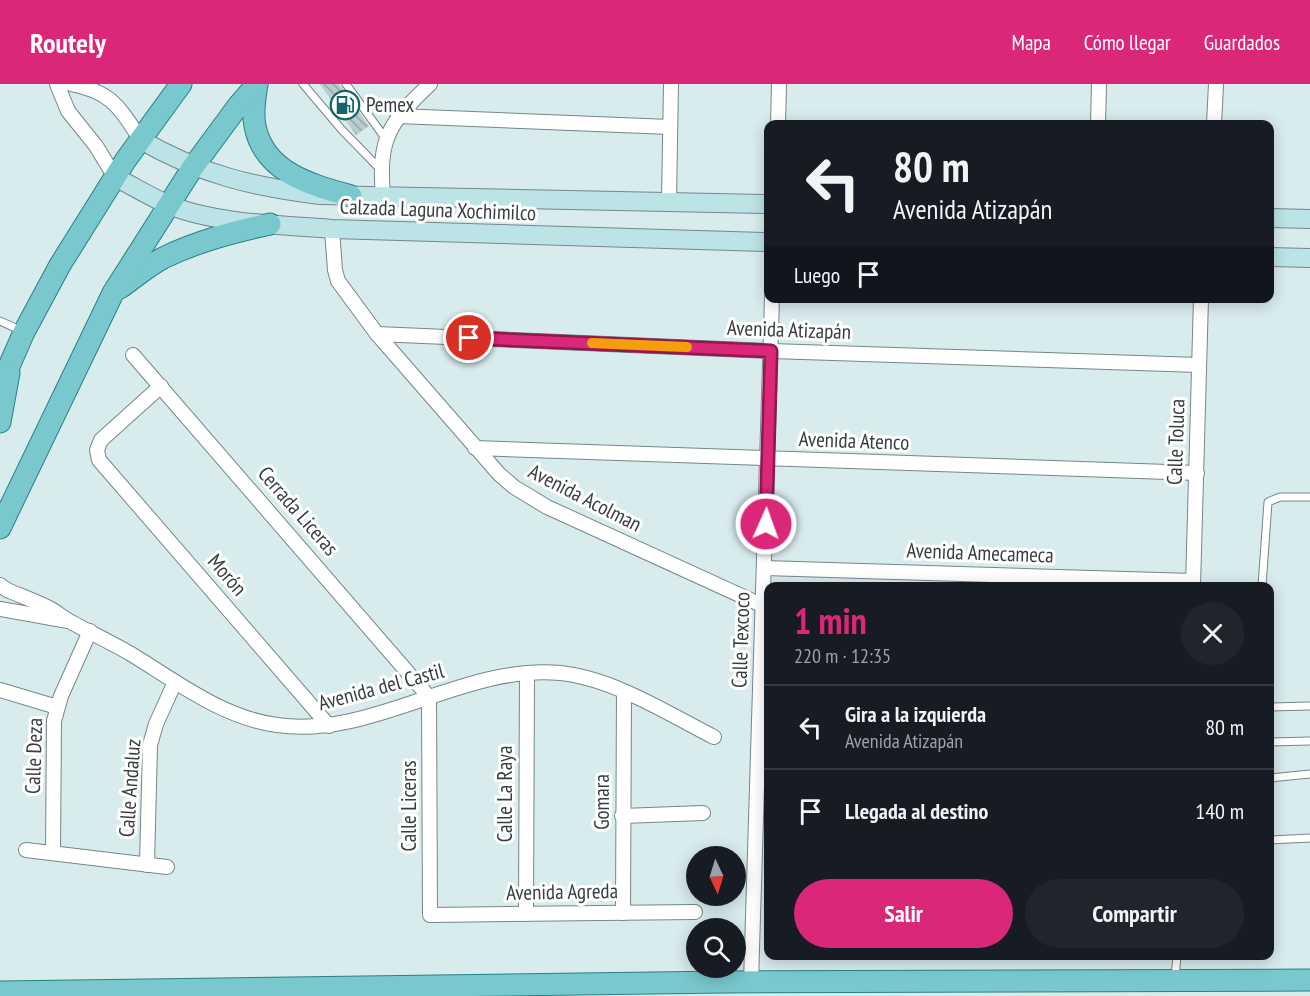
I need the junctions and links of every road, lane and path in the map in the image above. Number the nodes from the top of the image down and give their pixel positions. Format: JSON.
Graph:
{"nodes":[{"id":1,"x":57,"y":84,"type":"edge"},
{"id":2,"x":71,"y":84,"type":"edge"},
{"id":3,"x":257,"y":84,"type":"edge"},
{"id":4,"x":303,"y":84,"type":"edge"},
{"id":5,"x":346,"y":84,"type":"edge"},
{"id":6,"x":430,"y":84,"type":"edge"},
{"id":7,"x":671,"y":84,"type":"edge"},
{"id":8,"x":779,"y":84,"type":"edge"},
{"id":9,"x":1099,"y":84,"type":"edge"},
{"id":10,"x":1216,"y":84,"type":"edge"},
{"id":11,"x":172,"y":88,"type":"edge"},
{"id":12,"x":398,"y":116,"type":"junction"},
{"id":13,"x":778,"y":120,"type":"edge"},
{"id":14,"x":1098,"y":120,"type":"edge"},
{"id":15,"x":1214,"y":120,"type":"edge"},
{"id":16,"x":670,"y":127,"type":"junction"},
{"id":17,"x":385,"y":138,"type":"junction"},
{"id":18,"x":141,"y":140,"type":"junction"},
{"id":19,"x":193,"y":167,"type":"junction"},
{"id":20,"x":380,"y":169,"type":"junction"},
{"id":21,"x":115,"y":177,"type":"junction"},
{"id":22,"x":351,"y":196,"type":"junction"},
{"id":23,"x":383,"y":196,"type":"junction"},
{"id":24,"x":669,"y":201,"type":"junction"},
{"id":25,"x":764,"y":204,"type":"edge"},
{"id":26,"x":169,"y":205,"type":"junction"},
{"id":27,"x":1274,"y":218,"type":"edge"},
{"id":28,"x":1310,"y":219,"type":"edge"},
{"id":29,"x":270,"y":224,"type":"junction"},
{"id":30,"x":332,"y":229,"type":"junction"},
{"id":31,"x":764,"y":242,"type":"edge"},
{"id":32,"x":1274,"y":257,"type":"edge"},
{"id":33,"x":1310,"y":258,"type":"edge"},
{"id":34,"x":112,"y":293,"type":"junction"},
{"id":35,"x":772,"y":303,"type":"edge"},
{"id":36,"x":1201,"y":303,"type":"edge"},
{"id":37,"x":0,"y":321,"type":"edge"},
{"id":38,"x":24,"y":332,"type":"junction"},
{"id":39,"x":377,"y":334,"type":"junction"},
{"id":40,"x":771,"y":351,"type":"junction"},
{"id":41,"x":133,"y":355,"type":"dead end"},
{"id":42,"x":11,"y":363,"type":"junction"},
{"id":43,"x":1199,"y":365,"type":"junction"},
{"id":44,"x":161,"y":386,"type":"junction"},
{"id":45,"x":0,"y":387,"type":"edge"},
{"id":46,"x":0,"y":422,"type":"edge"},
{"id":47,"x":475,"y":448,"type":"junction"},
{"id":48,"x":768,"y":459,"type":"junction"},
{"id":49,"x":1197,"y":472,"type":"junction"},
{"id":50,"x":1310,"y":497,"type":"edge"},
{"id":51,"x":0,"y":528,"type":"edge"},
{"id":52,"x":764,"y":568,"type":"junction"},
{"id":53,"x":765,"y":582,"type":"edge"},
{"id":54,"x":1139,"y":582,"type":"edge"},
{"id":55,"x":1193,"y":582,"type":"edge"},
{"id":56,"x":1262,"y":582,"type":"edge"},
{"id":57,"x":0,"y":585,"type":"edge"},
{"id":58,"x":764,"y":605,"type":"edge"},
{"id":59,"x":0,"y":609,"type":"edge"},
{"id":60,"x":70,"y":621,"type":"junction"},
{"id":61,"x":90,"y":631,"type":"junction"},
{"id":62,"x":527,"y":673,"type":"junction"},
{"id":63,"x":176,"y":682,"type":"junction"},
{"id":64,"x":0,"y":690,"type":"edge"},
{"id":65,"x":624,"y":692,"type":"junction"},
{"id":66,"x":429,"y":697,"type":"junction"},
{"id":67,"x":1310,"y":706,"type":"edge"},
{"id":68,"x":57,"y":707,"type":"junction"},
{"id":69,"x":1274,"y":707,"type":"edge"},
{"id":70,"x":764,"y":716,"type":"edge"},
{"id":71,"x":329,"y":726,"type":"junction"},
{"id":72,"x":714,"y":736,"type":"dead end"},
{"id":73,"x":1310,"y":741,"type":"edge"},
{"id":74,"x":1274,"y":742,"type":"edge"},
{"id":75,"x":1310,"y":774,"type":"edge"},
{"id":76,"x":1274,"y":778,"type":"edge"},
{"id":77,"x":703,"y":813,"type":"dead end"},
{"id":78,"x":622,"y":816,"type":"junction"},
{"id":79,"x":762,"y":827,"type":"edge"},
{"id":80,"x":1310,"y":838,"type":"edge"},
{"id":81,"x":1274,"y":840,"type":"edge"},
{"id":82,"x":26,"y":850,"type":"dead end"},
{"id":83,"x":53,"y":853,"type":"junction"},
{"id":84,"x":147,"y":865,"type":"junction"},
{"id":85,"x":167,"y":867,"type":"dead end"},
{"id":86,"x":695,"y":912,"type":"dead end"},
{"id":87,"x":623,"y":913,"type":"junction"},
{"id":88,"x":526,"y":914,"type":"junction"},
{"id":89,"x":430,"y":915,"type":"joint"},
{"id":90,"x":1177,"y":960,"type":"edge"},
{"id":91,"x":1175,"y":980,"type":"junction"},
{"id":92,"x":1310,"y":980,"type":"edge"},
{"id":93,"x":751,"y":982,"type":"junction"},
{"id":94,"x":571,"y":984,"type":"junction"},
{"id":95,"x":847,"y":989,"type":"edge"},
{"id":96,"x":0,"y":992,"type":"edge"},
{"id":97,"x":519,"y":996,"type":"edge"}],
"edges":[{"from":1,"to":21,"type":"street"},
{"from":2,"to":18,"type":"street"},
{"from":3,"to":19,"type":"main road"},
{"from":3,"to":22,"type":"main road"},
{"from":4,"to":20,"type":"lane"},
{"from":5,"to":17,"type":"lane"},
{"from":6,"to":12,"type":"street"},
{"from":7,"to":16,"type":"street"},
{"from":8,"to":13,"type":"street"},
{"from":9,"to":14,"type":"street"},
{"from":10,"to":15,"type":"street"},
{"from":11,"to":18,"type":"main road"},
{"from":12,"to":16,"type":"street"},
{"from":12,"to":17,"type":"street"},
{"from":16,"to":24,"type":"street"},
{"from":17,"to":20,"type":"street"},
{"from":18,"to":19,"type":"main road","name":"Calzada Laguna Xochimilco"},
{"from":18,"to":21,"type":"main road"},
{"from":19,"to":22,"type":"main road","name":"Calzada Laguna Xochimilco"},
{"from":19,"to":26,"type":"main road"},
{"from":20,"to":23,"type":"street"},
{"from":21,"to":26,"type":"main road","name":"Calzada Laguna Xochimilco"},
{"from":21,"to":38,"type":"main road"},
{"from":22,"to":23,"type":"main road","name":"Calzada Laguna Xochimilco"},
{"from":23,"to":24,"type":"main road","name":"Calzada Laguna Xochimilco"},
{"from":24,"to":25,"type":"main road","name":"Calzada Laguna Xochimilco"},
{"from":26,"to":29,"type":"main road","name":"Calzada Laguna Xochimilco"},
{"from":26,"to":34,"type":"main road"},
{"from":27,"to":28,"type":"main road"},
{"from":29,"to":30,"type":"main road","name":"Calzada Laguna Xochimilco"},
{"from":29,"to":34,"type":"main road"},
{"from":30,"to":31,"type":"main road","name":"Calzada Laguna Xochimilco"},
{"from":30,"to":39,"type":"street","name":"Avenida Acolman"},
{"from":32,"to":33,"type":"main road"},
{"from":34,"to":51,"type":"main road"},
{"from":35,"to":40,"type":"street","name":"Calle Texcoco"},
{"from":36,"to":43,"type":"street","name":"Calle Toluca"},
{"from":37,"to":38,"type":"lane"},
{"from":38,"to":42,"type":"main road"},
{"from":39,"to":40,"type":"street","name":"Avenida Atizapán"},
{"from":39,"to":47,"type":"street","name":"Avenida Acolman"},
{"from":40,"to":43,"type":"street","name":"Avenida Atizapán"},
{"from":40,"to":48,"type":"street","name":"Calle Texcoco"},
{"from":41,"to":44,"type":"street","name":"Cerrada Liceras"},
{"from":42,"to":45,"type":"main road"},
{"from":42,"to":46,"type":"main road"},
{"from":43,"to":49,"type":"street","name":"Calle Toluca"},
{"from":44,"to":66,"type":"street","name":"Cerrada Liceras"},
{"from":44,"to":71,"type":"street","name":"Morón"},
{"from":47,"to":48,"type":"street","name":"Avenida Atenco"},
{"from":47,"to":58,"type":"street","name":"Avenida Acolman"},
{"from":48,"to":49,"type":"street","name":"Avenida Atenco"},
{"from":48,"to":52,"type":"street","name":"Calle Texcoco"},
{"from":49,"to":55,"type":"street","name":"Calle Toluca"},
{"from":50,"to":56,"type":"lane"},
{"from":52,"to":53,"type":"street","name":"Calle Texcoco"},
{"from":52,"to":54,"type":"street","name":"Avenida Amecameca"},
{"from":57,"to":60,"type":"street","name":"Avenida del Castil"},
{"from":59,"to":60,"type":"street","name":"Avenida del Castil"},
{"from":60,"to":61,"type":"street","name":"Avenida del Castil"},
{"from":61,"to":63,"type":"street","name":"Avenida del Castil"},
{"from":61,"to":68,"type":"street","name":"Calle Deza"},
{"from":62,"to":65,"type":"street","name":"Avenida del Castil"},
{"from":62,"to":66,"type":"street","name":"Avenida del Castil"},
{"from":62,"to":88,"type":"street","name":"Calle La Raya"},
{"from":63,"to":71,"type":"street","name":"Avenida del Castil"},
{"from":63,"to":84,"type":"street","name":"Calle Andaluz"},
{"from":64,"to":68,"type":"street"},
{"from":65,"to":72,"type":"street","name":"Avenida del Castil"},
{"from":65,"to":78,"type":"street","name":"Gomara"},
{"from":66,"to":71,"type":"street","name":"Avenida del Castil"},
{"from":66,"to":89,"type":"street","name":"Calle Liceras"},
{"from":67,"to":69,"type":"lane"},
{"from":68,"to":83,"type":"street","name":"Calle Deza"},
{"from":70,"to":79,"type":"street","name":"Calle Texcoco"},
{"from":73,"to":74,"type":"lane"},
{"from":75,"to":76,"type":"lane"},
{"from":77,"to":78,"type":"street"},
{"from":78,"to":87,"type":"street","name":"Gomara"},
{"from":79,"to":93,"type":"street","name":"Calle Texcoco"},
{"from":80,"to":81,"type":"lane"},
{"from":82,"to":83,"type":"street"},
{"from":83,"to":84,"type":"street"},
{"from":84,"to":85,"type":"street"},
{"from":86,"to":87,"type":"street","name":"Avenida Agreda"},
{"from":87,"to":88,"type":"street","name":"Avenida Agreda"},
{"from":88,"to":89,"type":"street","name":"Avenida Agreda"},
{"from":90,"to":91,"type":"lane"},
{"from":91,"to":92,"type":"main road"},
{"from":91,"to":95,"type":"main road"},
{"from":93,"to":94,"type":"main road"},
{"from":93,"to":95,"type":"main road"},
{"from":94,"to":96,"type":"main road"},
{"from":94,"to":97,"type":"main road"}]}
